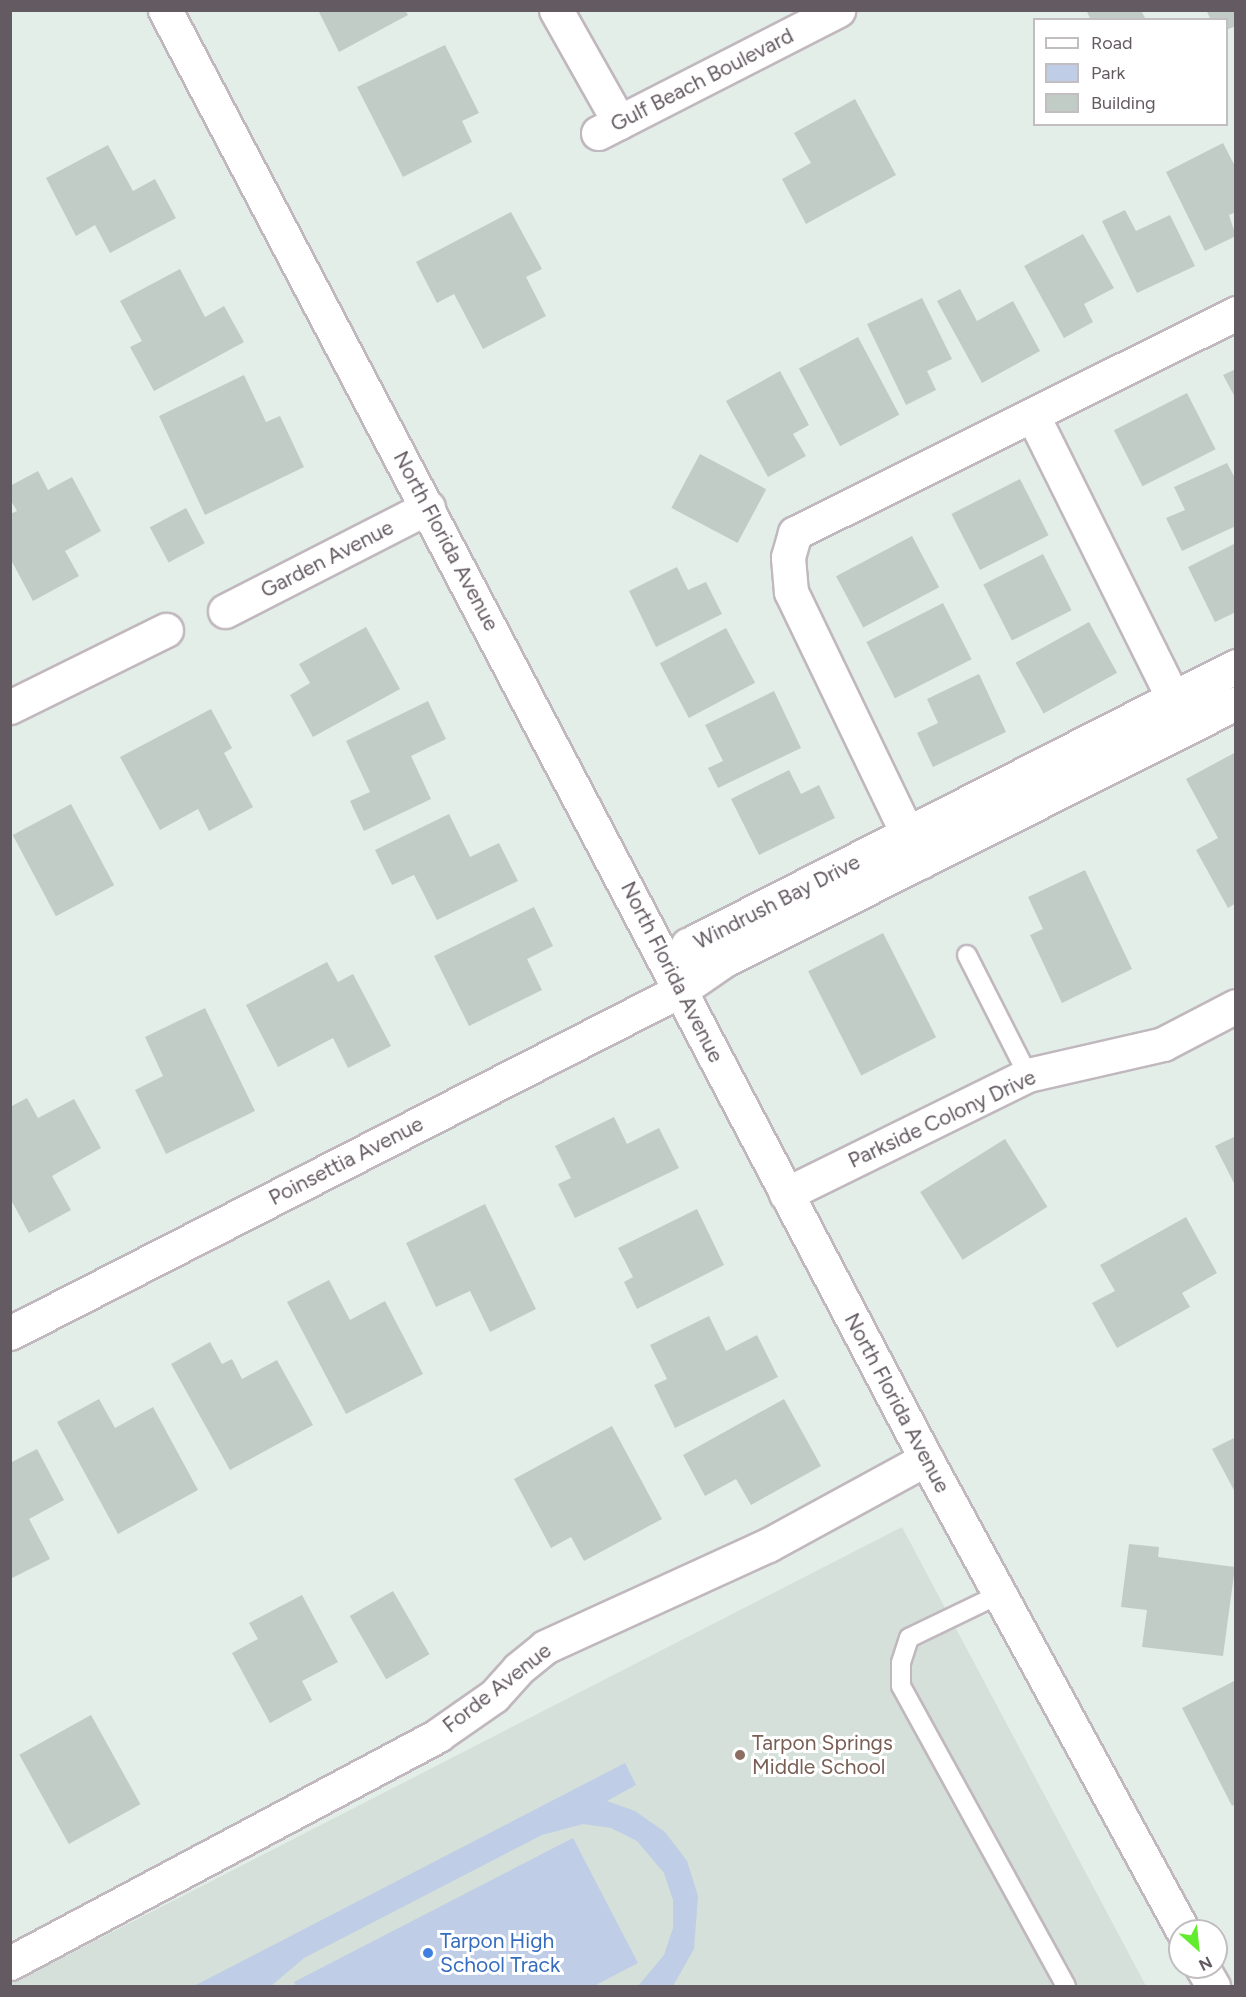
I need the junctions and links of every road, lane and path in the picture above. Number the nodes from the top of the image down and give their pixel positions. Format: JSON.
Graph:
{"nodes":[{"id":1,"x":165,"y":10,"type":"edge"},
{"id":2,"x":556,"y":10,"type":"edge"},
{"id":3,"x":838,"y":10,"type":"edge"},
{"id":4,"x":1236,"y":313,"type":"edge"},
{"id":5,"x":1033,"y":416,"type":"junction"},
{"id":6,"x":429,"y":507,"type":"junction"},
{"id":7,"x":225,"y":611,"type":"dead end"},
{"id":8,"x":166,"y":630,"type":"dead end"},
{"id":9,"x":1236,"y":666,"type":"edge"},
{"id":10,"x":1173,"y":698,"type":"junction"},
{"id":11,"x":1236,"y":703,"type":"edge"},
{"id":12,"x":10,"y":707,"type":"edge"},
{"id":13,"x":1187,"y":728,"type":"junction"},
{"id":14,"x":915,"y":848,"type":"junction"},
{"id":15,"x":967,"y":955,"type":"dead end"},
{"id":16,"x":681,"y":990,"type":"junction"},
{"id":17,"x":1236,"y":1006,"type":"edge"},
{"id":18,"x":1028,"y":1075,"type":"junction"},
{"id":19,"x":786,"y":1194,"type":"junction"},
{"id":20,"x":10,"y":1333,"type":"edge"},
{"id":21,"x":926,"y":1459,"type":"junction"},
{"id":22,"x":1000,"y":1594,"type":"junction"},
{"id":23,"x":1176,"y":1919,"type":"edge"},
{"id":24,"x":10,"y":1963,"type":"edge"},
{"id":25,"x":1066,"y":1986,"type":"edge"}],
"edges":[{"from":1,"to":6,"type":"street","name":"North Florida Avenue"},
{"from":2,"to":3,"type":"street","name":"Gulf Beach Boulevard"},
{"from":4,"to":5,"type":"street"},
{"from":5,"to":10,"type":"street"},
{"from":5,"to":14,"type":"street"},
{"from":6,"to":7,"type":"street","name":"Garden Avenue"},
{"from":6,"to":16,"type":"street","name":"North Florida Avenue"},
{"from":8,"to":12,"type":"street"},
{"from":9,"to":10,"type":"street","name":"Windrush Bay Drive"},
{"from":10,"to":13,"type":"street"},
{"from":10,"to":14,"type":"street","name":"Windrush Bay Drive"},
{"from":11,"to":13,"type":"street","name":"Windrush Bay Drive"},
{"from":13,"to":14,"type":"street","name":"Windrush Bay Drive"},
{"from":14,"to":16,"type":"street","name":"Windrush Bay Drive"},
{"from":15,"to":18,"type":"lane"},
{"from":16,"to":19,"type":"street","name":"North Florida Avenue"},
{"from":16,"to":20,"type":"street","name":"Poinsettia Avenue"},
{"from":17,"to":18,"type":"street","name":"Parkside Colony Drive"},
{"from":18,"to":19,"type":"street","name":"Parkside Colony Drive"},
{"from":19,"to":21,"type":"street","name":"North Florida Avenue"},
{"from":21,"to":22,"type":"street","name":"North Florida Avenue"},
{"from":21,"to":24,"type":"street","name":"Forde Avenue"},
{"from":22,"to":23,"type":"street","name":"North Florida Avenue"},
{"from":22,"to":25,"type":"lane"}]}
